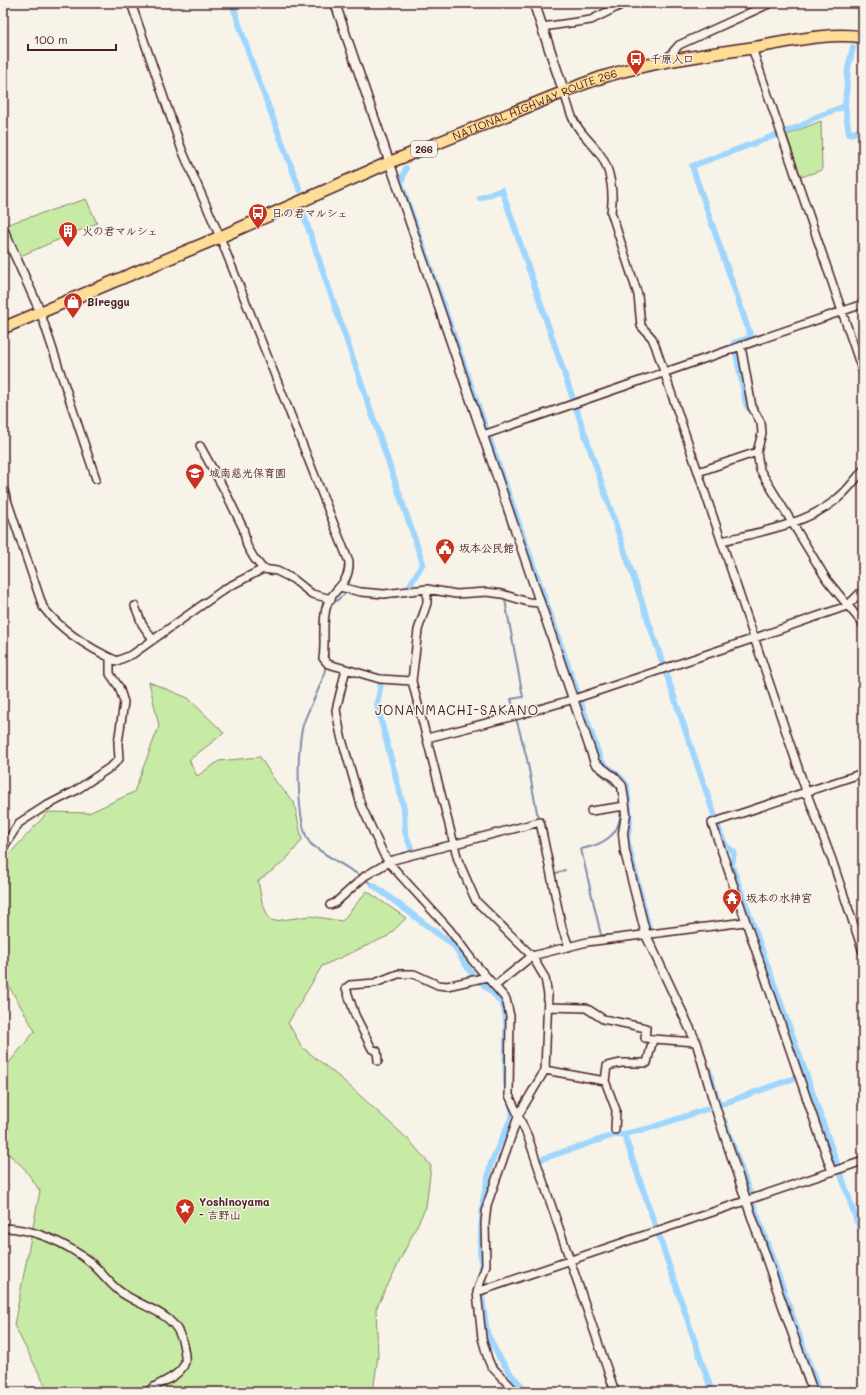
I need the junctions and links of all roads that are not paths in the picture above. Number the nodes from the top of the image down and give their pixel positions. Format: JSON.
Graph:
{"nodes":[{"id":1,"x":131,"y":3,"type":"edge"},
{"id":2,"x":334,"y":3,"type":"edge"},
{"id":3,"x":534,"y":3,"type":"edge"},
{"id":4,"x":625,"y":3,"type":"edge"},
{"id":5,"x":771,"y":3,"type":"edge"},
{"id":6,"x":542,"y":27,"type":"junction"},
{"id":7,"x":862,"y":37,"type":"edge"},
{"id":8,"x":752,"y":48,"type":"junction"},
{"id":9,"x":664,"y":62,"type":"junction"},
{"id":10,"x":564,"y":92,"type":"junction"},
{"id":11,"x":388,"y":163,"type":"junction"},
{"id":12,"x":3,"y":228,"type":"edge"},
{"id":13,"x":220,"y":237,"type":"junction"},
{"id":14,"x":863,"y":304,"type":"edge"},
{"id":15,"x":40,"y":311,"type":"junction"},
{"id":16,"x":842,"y":312,"type":"junction"},
{"id":17,"x":3,"y":328,"type":"edge"},
{"id":18,"x":741,"y":346,"type":"junction"},
{"id":19,"x":664,"y":372,"type":"junction"},
{"id":20,"x":863,"y":373,"type":"edge"},
{"id":21,"x":483,"y":435,"type":"junction"},
{"id":22,"x":200,"y":446,"type":"dead end"},
{"id":23,"x":757,"y":452,"type":"junction"},
{"id":24,"x":863,"y":470,"type":"edge"},
{"id":25,"x":698,"y":472,"type":"junction"},
{"id":26,"x":96,"y":479,"type":"dead end"},
{"id":27,"x":3,"y":488,"type":"edge"},
{"id":28,"x":792,"y":522,"type":"junction"},
{"id":29,"x":722,"y":541,"type":"junction"},
{"id":30,"x":263,"y":569,"type":"junction"},
{"id":31,"x":340,"y":587,"type":"junction"},
{"id":32,"x":427,"y":589,"type":"junction"},
{"id":33,"x":863,"y":590,"type":"edge"},
{"id":34,"x":331,"y":599,"type":"junction"},
{"id":35,"x":540,"y":603,"type":"junction"},
{"id":36,"x":135,"y":606,"type":"dead end"},
{"id":37,"x":847,"y":606,"type":"junction"},
{"id":38,"x":863,"y":624,"type":"edge"},
{"id":39,"x":755,"y":638,"type":"junction"},
{"id":40,"x":153,"y":640,"type":"junction"},
{"id":41,"x":110,"y":658,"type":"junction"},
{"id":42,"x":346,"y":669,"type":"junction"},
{"id":43,"x":412,"y":681,"type":"junction"},
{"id":44,"x":574,"y":698,"type":"junction"},
{"id":45,"x":427,"y":738,"type":"junction"},
{"id":46,"x":863,"y":773,"type":"edge"},
{"id":47,"x":806,"y":791,"type":"junction"},
{"id":48,"x":625,"y":806,"type":"junction"},
{"id":49,"x":591,"y":811,"type":"dead end"},
{"id":50,"x":454,"y":843,"type":"junction"},
{"id":51,"x":3,"y":848,"type":"edge"},
{"id":52,"x":389,"y":861,"type":"junction"},
{"id":53,"x":330,"y":905,"type":"dead end"},
{"id":54,"x":745,"y":922,"type":"junction"},
{"id":55,"x":646,"y":935,"type":"junction"},
{"id":56,"x":569,"y":947,"type":"junction"},
{"id":57,"x":863,"y":952,"type":"edge"},
{"id":58,"x":532,"y":956,"type":"junction"},
{"id":59,"x":487,"y":977,"type":"junction"},
{"id":60,"x":495,"y":986,"type":"junction"},
{"id":61,"x":548,"y":1006,"type":"junction"},
{"id":62,"x":652,"y":1039,"type":"junction"},
{"id":63,"x":696,"y":1042,"type":"junction"},
{"id":64,"x":378,"y":1061,"type":"dead end"},
{"id":65,"x":545,"y":1070,"type":"junction"},
{"id":66,"x":605,"y":1081,"type":"junction"},
{"id":67,"x":519,"y":1114,"type":"junction"},
{"id":68,"x":615,"y":1130,"type":"dead end"},
{"id":69,"x":863,"y":1161,"type":"edge"},
{"id":70,"x":832,"y":1172,"type":"junction"},
{"id":71,"x":746,"y":1200,"type":"junction"},
{"id":72,"x":3,"y":1228,"type":"edge"},
{"id":73,"x":570,"y":1260,"type":"junction"},
{"id":74,"x":477,"y":1292,"type":"junction"},
{"id":75,"x":147,"y":1392,"type":"edge"},
{"id":76,"x":516,"y":1392,"type":"edge"},
{"id":77,"x":615,"y":1392,"type":"edge"},
{"id":78,"x":813,"y":1392,"type":"edge"}],
"edges":[{"from":1,"to":13,"type":"street"},
{"from":2,"to":11,"type":"street"},
{"from":3,"to":6,"type":"main road"},
{"from":4,"to":6,"type":"street"},
{"from":5,"to":9,"type":"street"},
{"from":6,"to":10,"type":"main road"},
{"from":7,"to":8,"type":"highway","name":"NATIONAL HIGHWAY ROUTE 266","number":"266"},
{"from":8,"to":9,"type":"highway","name":"NATIONAL HIGHWAY ROUTE 266","number":"266"},
{"from":8,"to":16,"type":"street"},
{"from":9,"to":10,"type":"highway","name":"NATIONAL HIGHWAY ROUTE 266","number":"266"},
{"from":10,"to":11,"type":"highway","name":"NATIONAL HIGHWAY ROUTE 266","number":"266"},
{"from":10,"to":19,"type":"street"},
{"from":11,"to":13,"type":"highway","name":"NATIONAL HIGHWAY ROUTE 266","number":"266"},
{"from":11,"to":21,"type":"street"},
{"from":12,"to":15,"type":"street"},
{"from":13,"to":15,"type":"highway","name":"NATIONAL HIGHWAY ROUTE 266","number":"266"},
{"from":13,"to":31,"type":"street"},
{"from":14,"to":16,"type":"street"},
{"from":15,"to":17,"type":"highway","name":"NATIONAL HIGHWAY ROUTE 266","number":"266"},
{"from":15,"to":26,"type":"street"},
{"from":16,"to":18,"type":"street"},
{"from":16,"to":20,"type":"street"},
{"from":18,"to":19,"type":"street"},
{"from":18,"to":23,"type":"street"},
{"from":19,"to":21,"type":"street"},
{"from":19,"to":25,"type":"street"},
{"from":21,"to":35,"type":"street"},
{"from":22,"to":30,"type":"street"},
{"from":23,"to":25,"type":"street"},
{"from":23,"to":28,"type":"street"},
{"from":24,"to":28,"type":"street"},
{"from":25,"to":29,"type":"street"},
{"from":27,"to":41,"type":"street"},
{"from":28,"to":29,"type":"street"},
{"from":28,"to":37,"type":"street"},
{"from":29,"to":39,"type":"street"},
{"from":30,"to":34,"type":"street"},
{"from":30,"to":40,"type":"street"},
{"from":31,"to":32,"type":"street"},
{"from":31,"to":34,"type":"street"},
{"from":32,"to":35,"type":"street"},
{"from":32,"to":43,"type":"street"},
{"from":33,"to":37,"type":"street"},
{"from":34,"to":42,"type":"street"},
{"from":35,"to":44,"type":"street"},
{"from":36,"to":40,"type":"street"},
{"from":37,"to":38,"type":"street"},
{"from":37,"to":39,"type":"street"},
{"from":39,"to":44,"type":"street"},
{"from":39,"to":47,"type":"street"},
{"from":40,"to":41,"type":"street"},
{"from":41,"to":51,"type":"street"},
{"from":42,"to":43,"type":"street"},
{"from":42,"to":52,"type":"street"},
{"from":43,"to":45,"type":"street"},
{"from":44,"to":45,"type":"street"},
{"from":44,"to":48,"type":"street"},
{"from":45,"to":50,"type":"street"},
{"from":46,"to":47,"type":"street"},
{"from":47,"to":54,"type":"street"},
{"from":47,"to":57,"type":"street"},
{"from":48,"to":49,"type":"street"},
{"from":48,"to":55,"type":"street"},
{"from":50,"to":52,"type":"street"},
{"from":50,"to":56,"type":"street"},
{"from":50,"to":58,"type":"street"},
{"from":52,"to":53,"type":"street"},
{"from":52,"to":59,"type":"street"},
{"from":54,"to":55,"type":"street"},
{"from":54,"to":70,"type":"street"},
{"from":55,"to":56,"type":"street"},
{"from":55,"to":63,"type":"street"},
{"from":56,"to":58,"type":"street"},
{"from":58,"to":60,"type":"street"},
{"from":58,"to":61,"type":"street"},
{"from":59,"to":60,"type":"street"},
{"from":59,"to":64,"type":"street"},
{"from":60,"to":67,"type":"street"},
{"from":61,"to":62,"type":"street"},
{"from":61,"to":65,"type":"street"},
{"from":62,"to":63,"type":"street"},
{"from":62,"to":66,"type":"street"},
{"from":63,"to":71,"type":"street"},
{"from":65,"to":66,"type":"street"},
{"from":65,"to":67,"type":"street"},
{"from":66,"to":68,"type":"street"},
{"from":67,"to":73,"type":"street"},
{"from":67,"to":74,"type":"street"},
{"from":69,"to":70,"type":"street"},
{"from":70,"to":71,"type":"street"},
{"from":71,"to":73,"type":"street"},
{"from":71,"to":78,"type":"street"},
{"from":72,"to":75,"type":"street"},
{"from":73,"to":74,"type":"street"},
{"from":73,"to":77,"type":"street"},
{"from":74,"to":76,"type":"street"}]}
